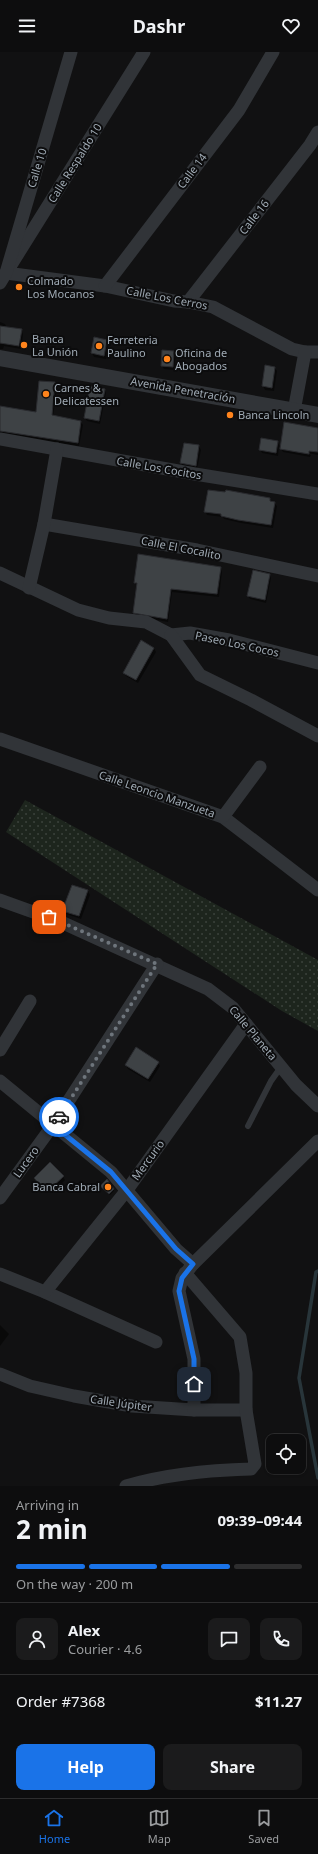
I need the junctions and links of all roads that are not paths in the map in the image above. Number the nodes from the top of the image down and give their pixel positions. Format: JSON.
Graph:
{"nodes":[{"id":1,"x":71,"y":52,"type":"edge"},
{"id":2,"x":144,"y":52,"type":"edge"},
{"id":3,"x":273,"y":52,"type":"edge"},
{"id":4,"x":318,"y":132,"type":"edge"},
{"id":5,"x":3,"y":278,"type":"edge"},
{"id":6,"x":105,"y":286,"type":"junction"},
{"id":7,"x":188,"y":302,"type":"junction"},
{"id":8,"x":311,"y":352,"type":"edge"},
{"id":9,"x":0,"y":358,"type":"edge"},
{"id":10,"x":294,"y":411,"type":"junction"},
{"id":11,"x":318,"y":415,"type":"edge"},
{"id":12,"x":0,"y":440,"type":"edge"},
{"id":13,"x":57,"y":449,"type":"junction"},
{"id":14,"x":318,"y":494,"type":"edge"},
{"id":15,"x":44,"y":524,"type":"junction"},
{"id":16,"x":0,"y":573,"type":"edge"},
{"id":17,"x":318,"y":576,"type":"edge"},
{"id":18,"x":29,"y":588,"type":"junction"},
{"id":19,"x":171,"y":635,"type":"junction"},
{"id":20,"x":318,"y":663,"type":"edge"},
{"id":21,"x":318,"y":736,"type":"edge"},
{"id":22,"x":0,"y":739,"type":"edge"},
{"id":23,"x":260,"y":766,"type":"dead end"},
{"id":24,"x":223,"y":817,"type":"junction"},
{"id":25,"x":318,"y":890,"type":"edge"},
{"id":26,"x":0,"y":900,"type":"edge"},
{"id":27,"x":157,"y":964,"type":"junction"},
{"id":28,"x":30,"y":1001,"type":"dead end"},
{"id":29,"x":246,"y":1024,"type":"junction"},
{"id":30,"x":0,"y":1050,"type":"edge"},
{"id":31,"x":281,"y":1067,"type":"junction"},
{"id":32,"x":0,"y":1081,"type":"edge"},
{"id":33,"x":318,"y":1106,"type":"edge"},
{"id":34,"x":53,"y":1125,"type":"junction"},
{"id":35,"x":248,"y":1126,"type":"dead end"},
{"id":36,"x":318,"y":1140,"type":"edge"},
{"id":37,"x":127,"y":1190,"type":"junction"},
{"id":38,"x":0,"y":1198,"type":"edge"},
{"id":39,"x":189,"y":1268,"type":"junction"},
{"id":40,"x":0,"y":1274,"type":"edge"},
{"id":41,"x":45,"y":1292,"type":"junction"},
{"id":42,"x":156,"y":1342,"type":"dead end"},
{"id":43,"x":0,"y":1374,"type":"edge"},
{"id":44,"x":194,"y":1410,"type":"junction"},
{"id":45,"x":246,"y":1410,"type":"junction"},
{"id":46,"x":126,"y":1486,"type":"edge"}],
"edges":[{"from":1,"to":5,"type":"street","name":"Calle 10"},
{"from":2,"to":5,"type":"street","name":"Calle Respaldo 10"},
{"from":3,"to":6,"type":"street","name":"Calle 14"},
{"from":4,"to":7,"type":"street","name":"Calle 16"},
{"from":5,"to":6,"type":"street","name":"Calle Los Cerros"},
{"from":6,"to":7,"type":"street","name":"Calle Los Cerros"},
{"from":7,"to":8,"type":"street","name":"Calle Los Cerros"},
{"from":8,"to":10,"type":"street"},
{"from":9,"to":10,"type":"street","name":"Avenida Penetración"},
{"from":10,"to":11,"type":"street","name":"Avenida Penetración"},
{"from":12,"to":13,"type":"street","name":"Calle Los Cocitos"},
{"from":13,"to":14,"type":"street","name":"Calle Los Cocitos"},
{"from":13,"to":15,"type":"street"},
{"from":15,"to":17,"type":"street","name":"Calle El Cocalito"},
{"from":15,"to":18,"type":"street"},
{"from":16,"to":18,"type":"street"},
{"from":18,"to":19,"type":"street"},
{"from":19,"to":20,"type":"street","name":"Paseo Los Cocos"},
{"from":19,"to":21,"type":"street"},
{"from":22,"to":24,"type":"street","name":"Calle Leoncio Manzueta"},
{"from":23,"to":24,"type":"street"},
{"from":24,"to":25,"type":"street","name":"Calle Leoncio Manzueta"},
{"from":26,"to":27,"type":"street","name":"Calle Planeta"},
{"from":27,"to":29,"type":"street","name":"Calle Planeta"},
{"from":27,"to":34,"type":"street","name":"Lucero"},
{"from":28,"to":30,"type":"street"},
{"from":29,"to":31,"type":"street","name":"Calle Planeta"},
{"from":29,"to":37,"type":"street","name":"Mercurio"},
{"from":31,"to":33,"type":"street","name":"Calle Planeta"},
{"from":31,"to":35,"type":"lane"},
{"from":32,"to":34,"type":"street"},
{"from":34,"to":37,"type":"street"},
{"from":34,"to":38,"type":"street","name":"Lucero"},
{"from":36,"to":39,"type":"street"},
{"from":37,"to":39,"type":"street"},
{"from":37,"to":41,"type":"street","name":"Mercurio"},
{"from":39,"to":44,"type":"street"},
{"from":39,"to":45,"type":"street"},
{"from":40,"to":41,"type":"street"},
{"from":41,"to":42,"type":"street"},
{"from":43,"to":44,"type":"street","name":"Calle Júpiter"},
{"from":44,"to":45,"type":"street","name":"Calle Júpiter"},
{"from":45,"to":46,"type":"street"}]}
